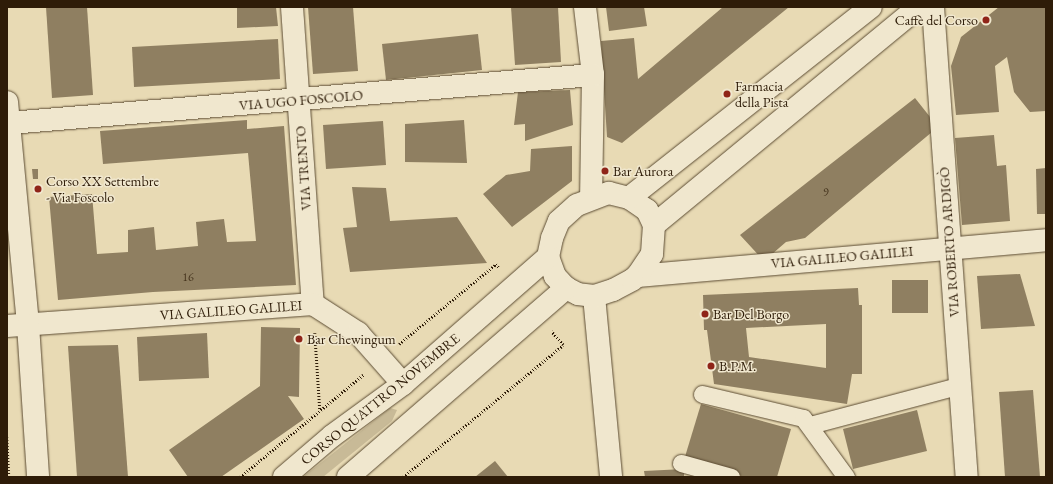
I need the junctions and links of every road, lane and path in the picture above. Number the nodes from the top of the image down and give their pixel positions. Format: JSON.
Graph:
{"nodes":[{"id":1,"x":292,"y":7,"type":"edge"},
{"id":2,"x":586,"y":7,"type":"edge"},
{"id":3,"x":871,"y":7,"type":"edge"},
{"id":4,"x":918,"y":7,"type":"edge"},
{"id":5,"x":932,"y":7,"type":"edge"},
{"id":6,"x":593,"y":75,"type":"junction"},
{"id":7,"x":298,"y":100,"type":"junction"},
{"id":8,"x":7,"y":102,"type":"edge"},
{"id":9,"x":9,"y":124,"type":"junction"},
{"id":10,"x":591,"y":197,"type":"junction"},
{"id":11,"x":629,"y":198,"type":"junction"},
{"id":12,"x":654,"y":225,"type":"junction"},
{"id":13,"x":1046,"y":240,"type":"edge"},
{"id":14,"x":949,"y":247,"type":"junction"},
{"id":15,"x":548,"y":257,"type":"junction"},
{"id":16,"x":637,"y":276,"type":"junction"},
{"id":17,"x":566,"y":288,"type":"junction"},
{"id":18,"x":594,"y":296,"type":"junction"},
{"id":19,"x":313,"y":304,"type":"junction"},
{"id":20,"x":18,"y":326,"type":"edge"},
{"id":21,"x":404,"y":384,"type":"junction"},
{"id":22,"x":960,"y":385,"type":"junction"},
{"id":23,"x":702,"y":394,"type":"dead end"},
{"id":24,"x":320,"y":410,"type":"dead end"},
{"id":25,"x":810,"y":425,"type":"junction"},
{"id":26,"x":7,"y":437,"type":"edge"},
{"id":27,"x":681,"y":464,"type":"dead end"},
{"id":28,"x":9,"y":477,"type":"edge"},
{"id":29,"x":38,"y":477,"type":"edge"},
{"id":30,"x":284,"y":477,"type":"edge"},
{"id":31,"x":348,"y":477,"type":"edge"},
{"id":32,"x":612,"y":477,"type":"edge"},
{"id":33,"x":731,"y":477,"type":"edge"},
{"id":34,"x":846,"y":477,"type":"edge"},
{"id":35,"x":967,"y":477,"type":"edge"}],
"edges":[{"from":1,"to":7,"type":"street","name":"VIA TRENTO"},
{"from":2,"to":6,"type":"street"},
{"from":3,"to":11,"type":"street"},
{"from":4,"to":12,"type":"street"},
{"from":5,"to":14,"type":"street","name":"VIA ROBERTO ARDIGÒ"},
{"from":6,"to":7,"type":"street","name":"VIA UGO FOSCOLO"},
{"from":6,"to":10,"type":"street"},
{"from":7,"to":9,"type":"street","name":"VIA UGO FOSCOLO"},
{"from":7,"to":19,"type":"street","name":"VIA TRENTO"},
{"from":8,"to":9,"type":"street"},
{"from":9,"to":20,"type":"street"},
{"from":10,"to":11,"type":"street"},
{"from":10,"to":15,"type":"street"},
{"from":11,"to":12,"type":"street"},
{"from":12,"to":16,"type":"street"},
{"from":13,"to":14,"type":"street","name":"VIA GALILEO GALILEI"},
{"from":14,"to":16,"type":"street","name":"VIA GALILEO GALILEI"},
{"from":14,"to":22,"type":"street","name":"VIA ROBERTO ARDIGÒ"},
{"from":15,"to":17,"type":"street"},
{"from":15,"to":21,"type":"street","name":"CORSO QUATTRO NOVEMBRE"},
{"from":16,"to":18,"type":"street"},
{"from":17,"to":18,"type":"street"},
{"from":17,"to":31,"type":"street"},
{"from":18,"to":32,"type":"street"},
{"from":19,"to":20,"type":"street","name":"VIA GALILEO GALILEI"},
{"from":19,"to":21,"type":"street","name":"VIA GALILEO GALILEI"},
{"from":19,"to":24,"type":"path"},
{"from":20,"to":29,"type":"street"},
{"from":21,"to":30,"type":"street","name":"CORSO QUATTRO NOVEMBRE"},
{"from":22,"to":25,"type":"street"},
{"from":22,"to":35,"type":"street","name":"VIA ROBERTO ARDIGÒ"},
{"from":23,"to":25,"type":"street"},
{"from":25,"to":34,"type":"street"},
{"from":26,"to":28,"type":"path"},
{"from":27,"to":33,"type":"street"}]}
